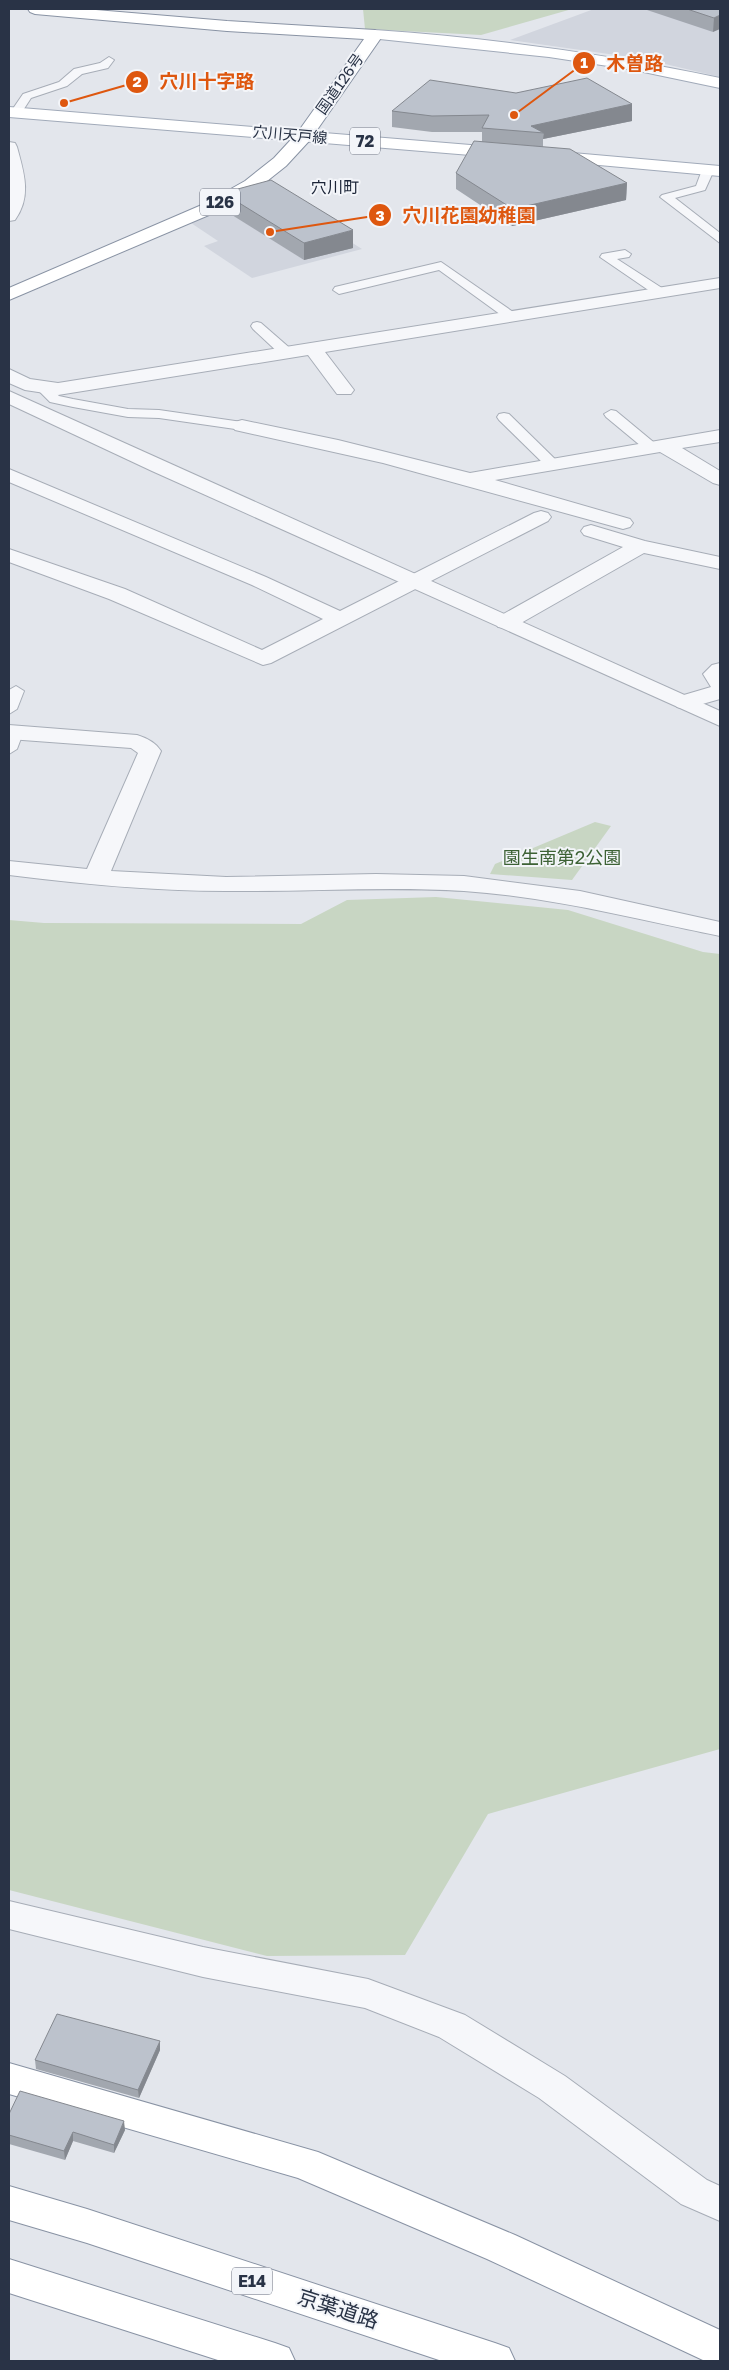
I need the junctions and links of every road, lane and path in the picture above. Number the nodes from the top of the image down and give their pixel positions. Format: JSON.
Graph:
{"nodes":[{"id":1,"x":35,"y":9,"type":"edge"},
{"id":2,"x":375,"y":35,"type":"junction"},
{"id":3,"x":109,"y":60,"type":"dead end"},
{"id":4,"x":720,"y":84,"type":"edge"},
{"id":5,"x":12,"y":112,"type":"edge"},
{"id":6,"x":304,"y":136,"type":"junction"},
{"id":7,"x":9,"y":147,"type":"edge"},
{"id":8,"x":714,"y":170,"type":"edge"},
{"id":9,"x":9,"y":216,"type":"edge"},
{"id":10,"x":720,"y":239,"type":"edge"},
{"id":11,"x":625,"y":254,"type":"dead end"},
{"id":12,"x":720,"y":283,"type":"edge"},
{"id":13,"x":339,"y":290,"type":"dead end"},
{"id":14,"x":661,"y":293,"type":"junction"},
{"id":15,"x":9,"y":295,"type":"edge"},
{"id":16,"x":512,"y":317,"type":"junction"},
{"id":17,"x":257,"y":326,"type":"dead end"},
{"id":18,"x":313,"y":348,"type":"junction"},
{"id":19,"x":287,"y":353,"type":"junction"},
{"id":20,"x":9,"y":375,"type":"edge"},
{"id":21,"x":42,"y":387,"type":"junction"},
{"id":22,"x":344,"y":390,"type":"dead end"},
{"id":23,"x":9,"y":397,"type":"edge"},
{"id":24,"x":611,"y":414,"type":"dead end"},
{"id":25,"x":504,"y":417,"type":"dead end"},
{"id":26,"x":242,"y":426,"type":"joint"},
{"id":27,"x":720,"y":436,"type":"edge"},
{"id":28,"x":658,"y":447,"type":"junction"},
{"id":29,"x":553,"y":465,"type":"junction"},
{"id":30,"x":9,"y":475,"type":"edge"},
{"id":31,"x":398,"y":476,"type":"dead end"},
{"id":32,"x":470,"y":478,"type":"junction"},
{"id":33,"x":720,"y":479,"type":"edge"},
{"id":34,"x":540,"y":517,"type":"junction"},
{"id":35,"x":623,"y":523,"type":"dead end"},
{"id":36,"x":641,"y":546,"type":"junction"},
{"id":37,"x":9,"y":555,"type":"edge"},
{"id":38,"x":720,"y":563,"type":"edge"},
{"id":39,"x":413,"y":582,"type":"junction"},
{"id":40,"x":340,"y":619,"type":"junction"},
{"id":41,"x":506,"y":622,"type":"junction"},
{"id":42,"x":720,"y":670,"type":"edge"},
{"id":43,"x":720,"y":684,"type":"edge"},
{"id":44,"x":16,"y":691,"type":"dead end"},
{"id":45,"x":720,"y":692,"type":"edge"},
{"id":46,"x":685,"y":702,"type":"junction"},
{"id":47,"x":9,"y":709,"type":"edge"},
{"id":48,"x":720,"y":718,"type":"edge"},
{"id":49,"x":11,"y":738,"type":"edge"},
{"id":50,"x":9,"y":868,"type":"edge"},
{"id":51,"x":95,"y":879,"type":"junction"},
{"id":52,"x":720,"y":929,"type":"edge"},
{"id":53,"x":9,"y":1915,"type":"edge"},
{"id":54,"x":9,"y":2079,"type":"edge"},
{"id":55,"x":9,"y":2203,"type":"edge"},
{"id":56,"x":720,"y":2204,"type":"edge"},
{"id":57,"x":9,"y":2276,"type":"edge"},
{"id":58,"x":720,"y":2349,"type":"edge"},
{"id":59,"x":275,"y":2361,"type":"edge"},
{"id":60,"x":495,"y":2361,"type":"edge"}],
"edges":[{"from":1,"to":2,"type":"main road","name":"国道126号"},
{"from":2,"to":4,"type":"main road"},
{"from":2,"to":6,"type":"main road","name":"国道126号","number":"126"},
{"from":3,"to":5,"type":"lane"},
{"from":5,"to":6,"type":"main road","name":"穴川天戸線","number":"72"},
{"from":6,"to":8,"type":"main road","name":"穴川天戸線","number":"72"},
{"from":6,"to":15,"type":"main road","name":"国道126号","number":"126"},
{"from":7,"to":9,"type":"street"},
{"from":8,"to":10,"type":"lane"},
{"from":11,"to":14,"type":"lane"},
{"from":12,"to":14,"type":"street"},
{"from":13,"to":16,"type":"lane"},
{"from":14,"to":16,"type":"street"},
{"from":16,"to":18,"type":"street"},
{"from":17,"to":19,"type":"lane"},
{"from":18,"to":19,"type":"street"},
{"from":18,"to":22,"type":"street"},
{"from":19,"to":21,"type":"street"},
{"from":20,"to":21,"type":"street"},
{"from":21,"to":26,"type":"lane"},
{"from":23,"to":39,"type":"street"},
{"from":24,"to":28,"type":"lane"},
{"from":25,"to":29,"type":"lane"},
{"from":26,"to":32,"type":"street"},
{"from":27,"to":28,"type":"street"},
{"from":28,"to":29,"type":"street"},
{"from":28,"to":33,"type":"street"},
{"from":29,"to":32,"type":"street"},
{"from":30,"to":40,"type":"street"},
{"from":31,"to":34,"type":"street"},
{"from":32,"to":35,"type":"street"},
{"from":34,"to":36,"type":"street"},
{"from":34,"to":39,"type":"street"},
{"from":36,"to":38,"type":"street"},
{"from":36,"to":41,"type":"street"},
{"from":37,"to":40,"type":"street"},
{"from":39,"to":40,"type":"street"},
{"from":39,"to":41,"type":"street"},
{"from":41,"to":46,"type":"street"},
{"from":42,"to":43,"type":"street"},
{"from":44,"to":47,"type":"lane"},
{"from":45,"to":46,"type":"street"},
{"from":46,"to":48,"type":"street"},
{"from":49,"to":51,"type":"street"},
{"from":50,"to":51,"type":"street"},
{"from":51,"to":52,"type":"street"},
{"from":53,"to":56,"type":"street"},
{"from":54,"to":58,"type":"main road"},
{"from":55,"to":60,"type":"main road","name":"京葉道路","number":"E14"},
{"from":57,"to":59,"type":"main road"}]}
